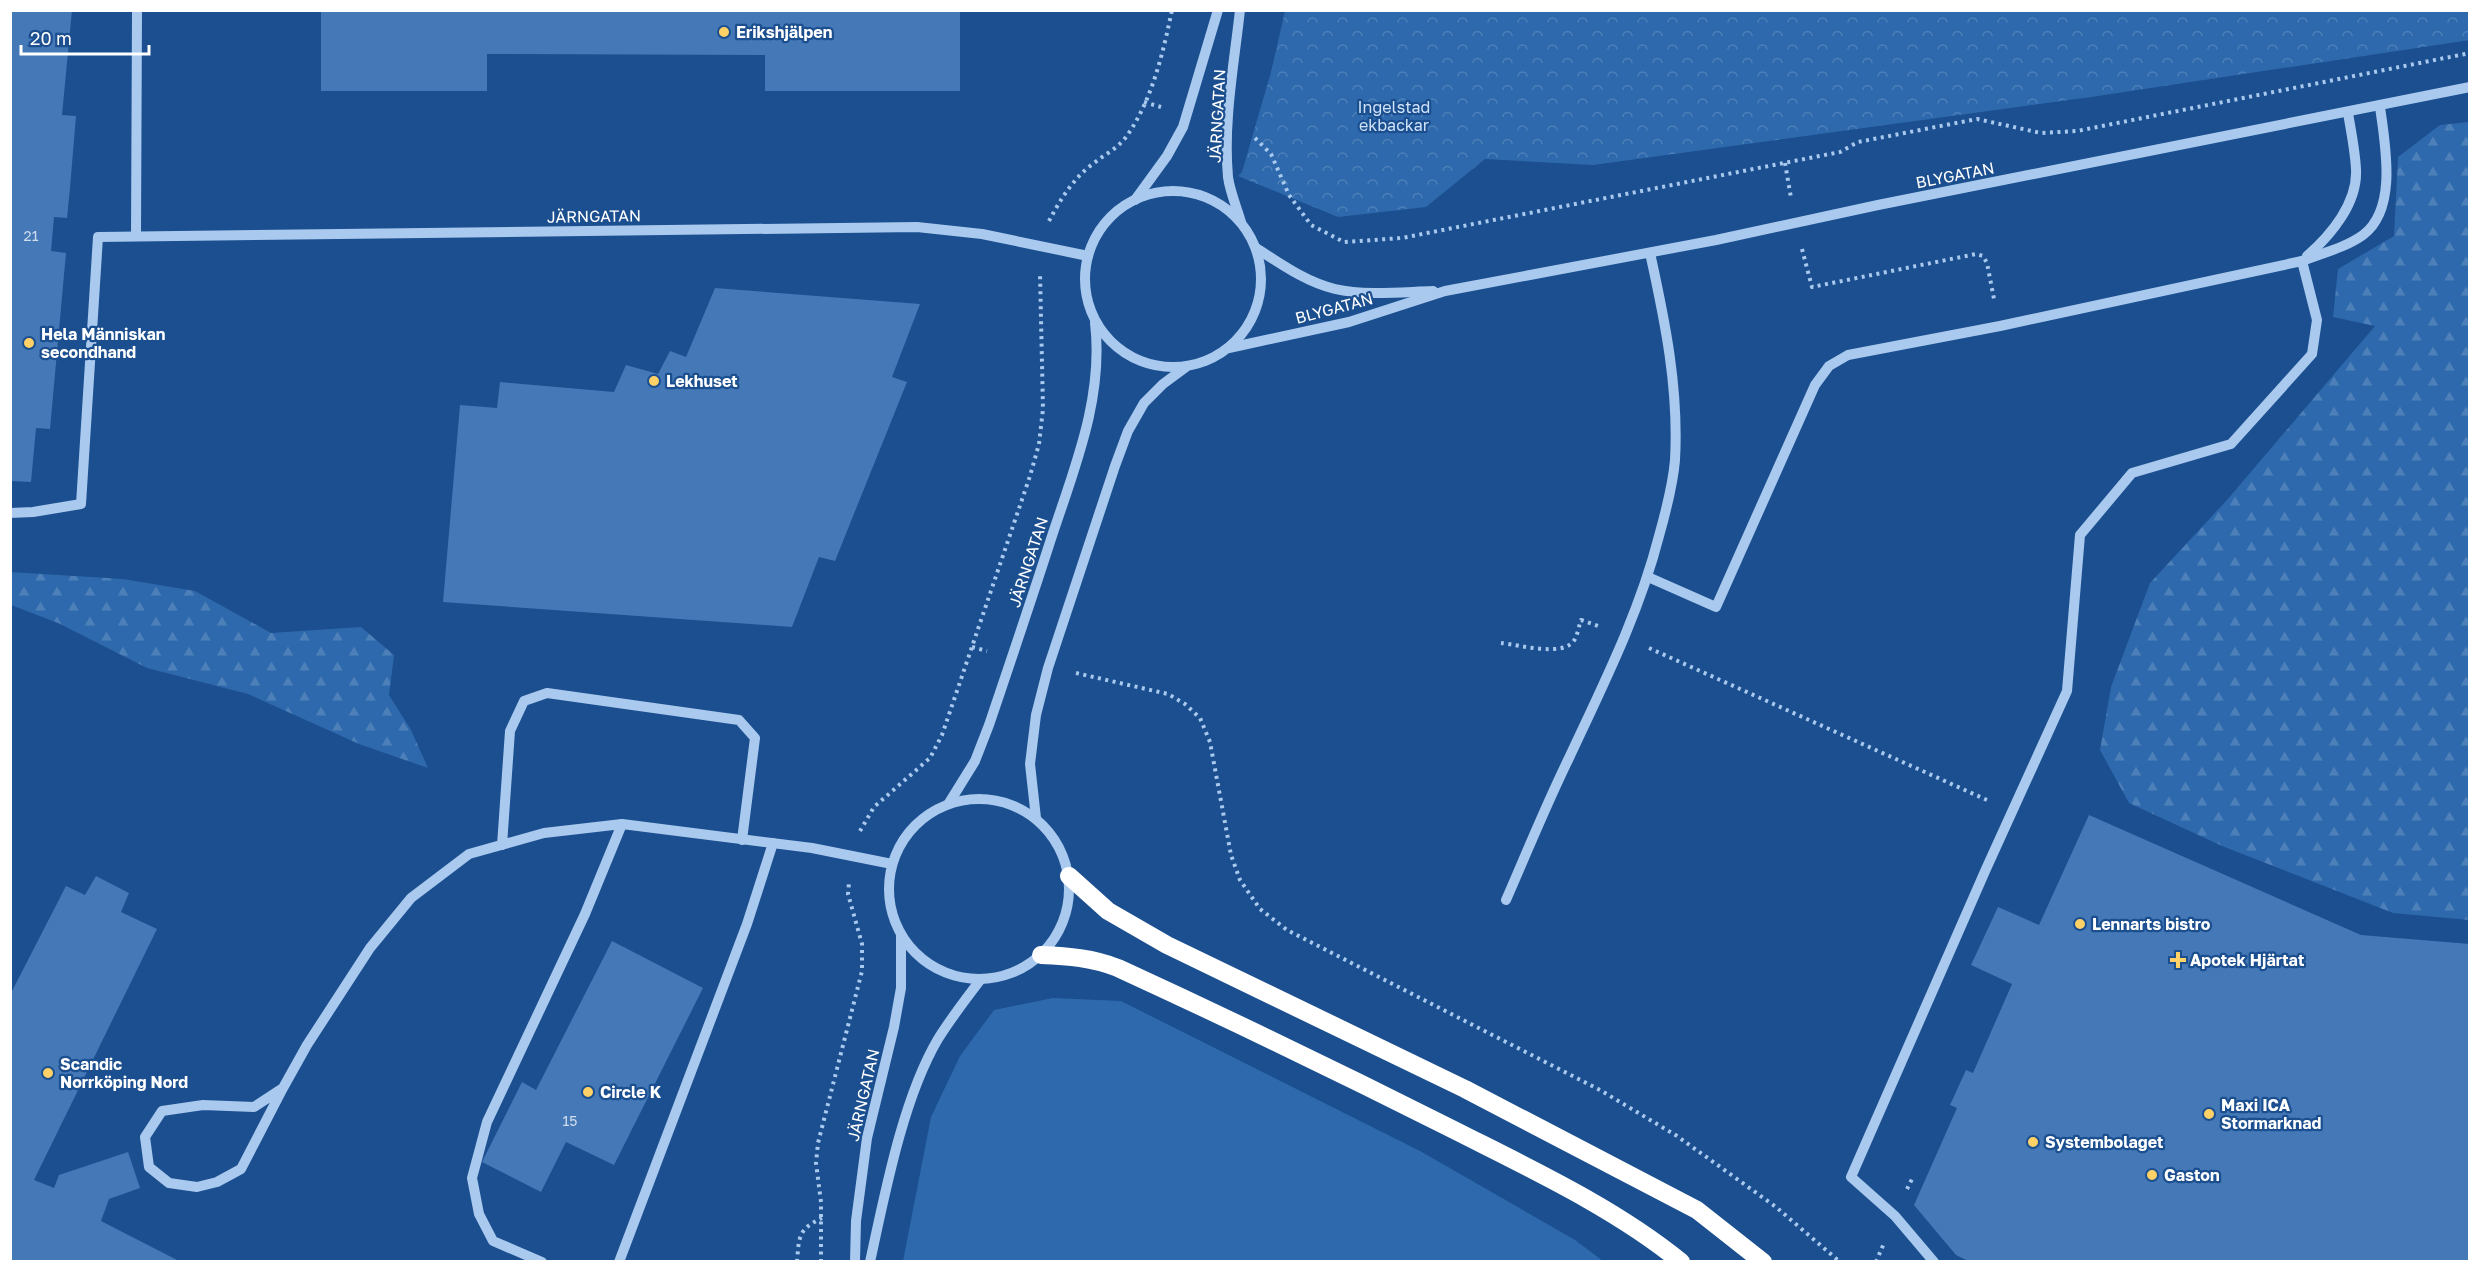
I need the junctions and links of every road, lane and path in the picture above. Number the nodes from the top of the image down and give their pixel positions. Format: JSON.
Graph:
{"nodes":[{"id":1,"x":137,"y":10,"type":"edge"},
{"id":2,"x":1172,"y":10,"type":"edge"},
{"id":3,"x":1218,"y":10,"type":"edge"},
{"id":4,"x":1240,"y":10,"type":"edge"},
{"id":5,"x":2469,"y":53,"type":"edge"},
{"id":6,"x":2469,"y":87,"type":"edge"},
{"id":7,"x":1144,"y":102,"type":"junction"},
{"id":8,"x":2380,"y":106,"type":"junction"},
{"id":9,"x":2348,"y":112,"type":"junction"},
{"id":10,"x":1187,"y":115,"type":"junction"},
{"id":11,"x":1227,"y":126,"type":"junction"},
{"id":12,"x":1785,"y":163,"type":"junction"},
{"id":13,"x":1135,"y":200,"type":"junction"},
{"id":14,"x":1241,"y":222,"type":"junction"},
{"id":15,"x":1795,"y":223,"type":"junction"},
{"id":16,"x":136,"y":235,"type":"junction"},
{"id":17,"x":1042,"y":245,"type":"junction"},
{"id":18,"x":1256,"y":248,"type":"junction"},
{"id":19,"x":1650,"y":253,"type":"junction"},
{"id":20,"x":1088,"y":256,"type":"junction"},
{"id":21,"x":2302,"y":261,"type":"junction"},
{"id":22,"x":1445,"y":291,"type":"junction"},
{"id":23,"x":1094,"y":320,"type":"junction"},
{"id":24,"x":2000,"y":326,"type":"junction"},
{"id":25,"x":1229,"y":348,"type":"junction"},
{"id":26,"x":1186,"y":367,"type":"junction"},
{"id":27,"x":10,"y":513,"type":"edge"},
{"id":28,"x":1648,"y":577,"type":"junction"},
{"id":29,"x":1626,"y":638,"type":"junction"},
{"id":30,"x":1501,"y":643,"type":"dead end"},
{"id":31,"x":972,"y":647,"type":"junction"},
{"id":32,"x":1012,"y":658,"type":"junction"},
{"id":33,"x":1048,"y":668,"type":"junction"},
{"id":34,"x":949,"y":803,"type":"junction"},
{"id":35,"x":2012,"y":811,"type":"junction"},
{"id":36,"x":1036,"y":818,"type":"junction"},
{"id":37,"x":621,"y":824,"type":"junction"},
{"id":38,"x":742,"y":840,"type":"junction"},
{"id":39,"x":773,"y":843,"type":"junction"},
{"id":40,"x":502,"y":845,"type":"junction"},
{"id":41,"x":852,"y":856,"type":"junction"},
{"id":42,"x":892,"y":864,"type":"junction"},
{"id":43,"x":1069,"y":876,"type":"junction"},
{"id":44,"x":1506,"y":900,"type":"dead end"},
{"id":45,"x":901,"y":935,"type":"junction"},
{"id":46,"x":1041,"y":955,"type":"junction"},
{"id":47,"x":981,"y":979,"type":"junction"},
{"id":48,"x":283,"y":1088,"type":"junction"},
{"id":49,"x":822,"y":1218,"type":"junction"},
{"id":50,"x":542,"y":1262,"type":"edge"},
{"id":51,"x":619,"y":1262,"type":"edge"},
{"id":52,"x":797,"y":1262,"type":"edge"},
{"id":53,"x":821,"y":1262,"type":"edge"},
{"id":54,"x":855,"y":1262,"type":"edge"},
{"id":55,"x":870,"y":1262,"type":"edge"},
{"id":56,"x":1681,"y":1262,"type":"edge"},
{"id":57,"x":1763,"y":1262,"type":"edge"},
{"id":58,"x":1840,"y":1262,"type":"edge"},
{"id":59,"x":1934,"y":1262,"type":"edge"}],
"edges":[{"from":1,"to":16,"type":"street"},
{"from":2,"to":7,"type":"path"},
{"from":3,"to":10,"type":"street","name":"JÄRNGATAN"},
{"from":4,"to":11,"type":"street","name":"JÄRNGATAN"},
{"from":5,"to":12,"type":"path"},
{"from":6,"to":8,"type":"street","name":"BLYGATAN"},
{"from":7,"to":10,"type":"path"},
{"from":7,"to":17,"type":"path"},
{"from":8,"to":9,"type":"street","name":"BLYGATAN"},
{"from":8,"to":21,"type":"street"},
{"from":9,"to":15,"type":"street","name":"BLYGATAN"},
{"from":9,"to":21,"type":"street"},
{"from":10,"to":13,"type":"street","name":"JÄRNGATAN"},
{"from":11,"to":12,"type":"path"},
{"from":11,"to":14,"type":"street","name":"JÄRNGATAN"},
{"from":12,"to":15,"type":"path"},
{"from":13,"to":14,"type":"street"},
{"from":13,"to":20,"type":"street"},
{"from":14,"to":18,"type":"street"},
{"from":15,"to":19,"type":"street","name":"BLYGATAN"},
{"from":15,"to":24,"type":"path"},
{"from":16,"to":17,"type":"street","name":"JÄRNGATAN"},
{"from":16,"to":27,"type":"street","name":"JÄRNGATAN"},
{"from":17,"to":20,"type":"street","name":"JÄRNGATAN"},
{"from":17,"to":31,"type":"path"},
{"from":18,"to":22,"type":"street","name":"BLYGATAN"},
{"from":18,"to":25,"type":"street"},
{"from":19,"to":22,"type":"street","name":"BLYGATAN"},
{"from":19,"to":28,"type":"street"},
{"from":20,"to":23,"type":"street"},
{"from":21,"to":24,"type":"street"},
{"from":21,"to":35,"type":"street"},
{"from":22,"to":25,"type":"street","name":"BLYGATAN"},
{"from":23,"to":26,"type":"street"},
{"from":23,"to":32,"type":"street","name":"JÄRNGATAN"},
{"from":24,"to":28,"type":"street"},
{"from":25,"to":26,"type":"street"},
{"from":26,"to":33,"type":"street"},
{"from":28,"to":29,"type":"street"},
{"from":29,"to":30,"type":"path"},
{"from":29,"to":35,"type":"path"},
{"from":29,"to":44,"type":"street"},
{"from":31,"to":32,"type":"path"},
{"from":31,"to":41,"type":"path"},
{"from":32,"to":34,"type":"street","name":"JÄRNGATAN"},
{"from":33,"to":36,"type":"street"},
{"from":33,"to":58,"type":"path"},
{"from":34,"to":36,"type":"street"},
{"from":34,"to":42,"type":"street"},
{"from":35,"to":59,"type":"street"},
{"from":36,"to":43,"type":"street"},
{"from":37,"to":38,"type":"street"},
{"from":37,"to":40,"type":"street"},
{"from":37,"to":50,"type":"street"},
{"from":38,"to":39,"type":"street"},
{"from":38,"to":40,"type":"street"},
{"from":39,"to":41,"type":"street"},
{"from":39,"to":51,"type":"street"},
{"from":40,"to":48,"type":"street"},
{"from":41,"to":42,"type":"street"},
{"from":41,"to":49,"type":"path"},
{"from":42,"to":45,"type":"street"},
{"from":43,"to":46,"type":"street"},
{"from":43,"to":57,"type":"highway"},
{"from":45,"to":47,"type":"street"},
{"from":45,"to":54,"type":"street","name":"JÄRNGATAN"},
{"from":46,"to":47,"type":"street"},
{"from":46,"to":56,"type":"highway"},
{"from":47,"to":55,"type":"street"},
{"from":48,"to":48,"type":"street"},
{"from":49,"to":52,"type":"path"},
{"from":49,"to":53,"type":"path"}]}
